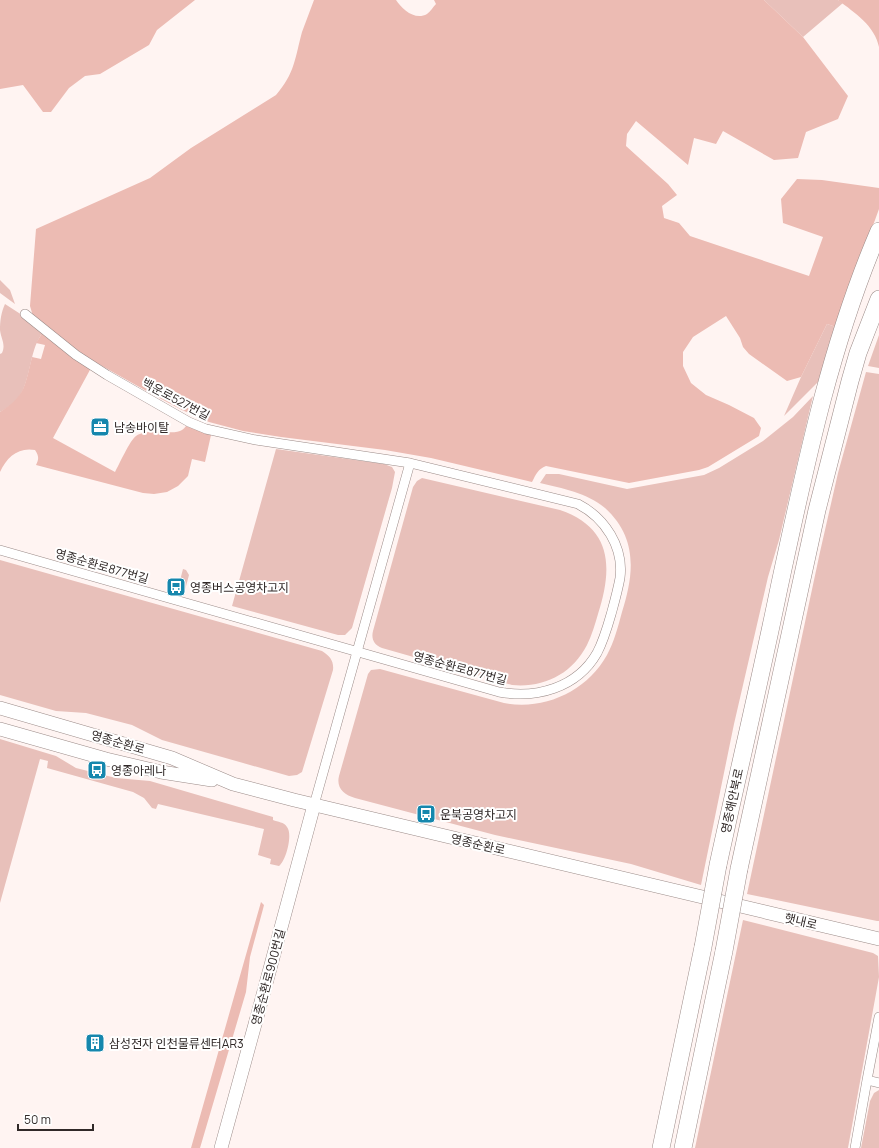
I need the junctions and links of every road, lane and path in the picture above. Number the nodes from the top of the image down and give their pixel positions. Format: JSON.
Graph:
{"nodes":[{"id":1,"x":879,"y":231,"type":"edge"},
{"id":2,"x":879,"y":299,"type":"edge"},
{"id":3,"x":25,"y":314,"type":"dead end"},
{"id":4,"x":410,"y":463,"type":"junction"},
{"id":5,"x":0,"y":550,"type":"edge"},
{"id":6,"x":357,"y":651,"type":"junction"},
{"id":7,"x":0,"y":708,"type":"edge"},
{"id":8,"x":0,"y":729,"type":"edge"},
{"id":9,"x":233,"y":784,"type":"junction"},
{"id":10,"x":314,"y":805,"type":"junction"},
{"id":11,"x":724,"y":902,"type":"joint"},
{"id":12,"x":879,"y":939,"type":"edge"},
{"id":13,"x":879,"y":1016,"type":"edge"},
{"id":14,"x":867,"y":1080,"type":"junction"},
{"id":15,"x":879,"y":1083,"type":"edge"},
{"id":16,"x":221,"y":1148,"type":"edge"},
{"id":17,"x":660,"y":1148,"type":"edge"},
{"id":18,"x":683,"y":1148,"type":"edge"},
{"id":19,"x":855,"y":1148,"type":"edge"}],
"edges":[{"from":1,"to":17,"type":"highway","name":"영종해안북로","bridge":true},
{"from":2,"to":18,"type":"highway","name":"영종해안북로","bridge":true},
{"from":3,"to":4,"type":"street","name":"백운로527번길"},
{"from":4,"to":6,"type":"street"},
{"from":4,"to":6,"type":"street","name":"영종순환로877번길"},
{"from":5,"to":6,"type":"street","name":"영종순환로877번길"},
{"from":6,"to":10,"type":"street"},
{"from":7,"to":9,"type":"main road","name":"영종순환로"},
{"from":8,"to":9,"type":"main road","name":"영종순환로"},
{"from":9,"to":10,"type":"main road","name":"영종순환로"},
{"from":10,"to":11,"type":"main road","name":"영종순환로"},
{"from":10,"to":16,"type":"main road","name":"영종순환로900번길"},
{"from":11,"to":12,"type":"main road","name":"햇내로"},
{"from":13,"to":14,"type":"street"},
{"from":14,"to":15,"type":"street"},
{"from":14,"to":19,"type":"street"}]}
